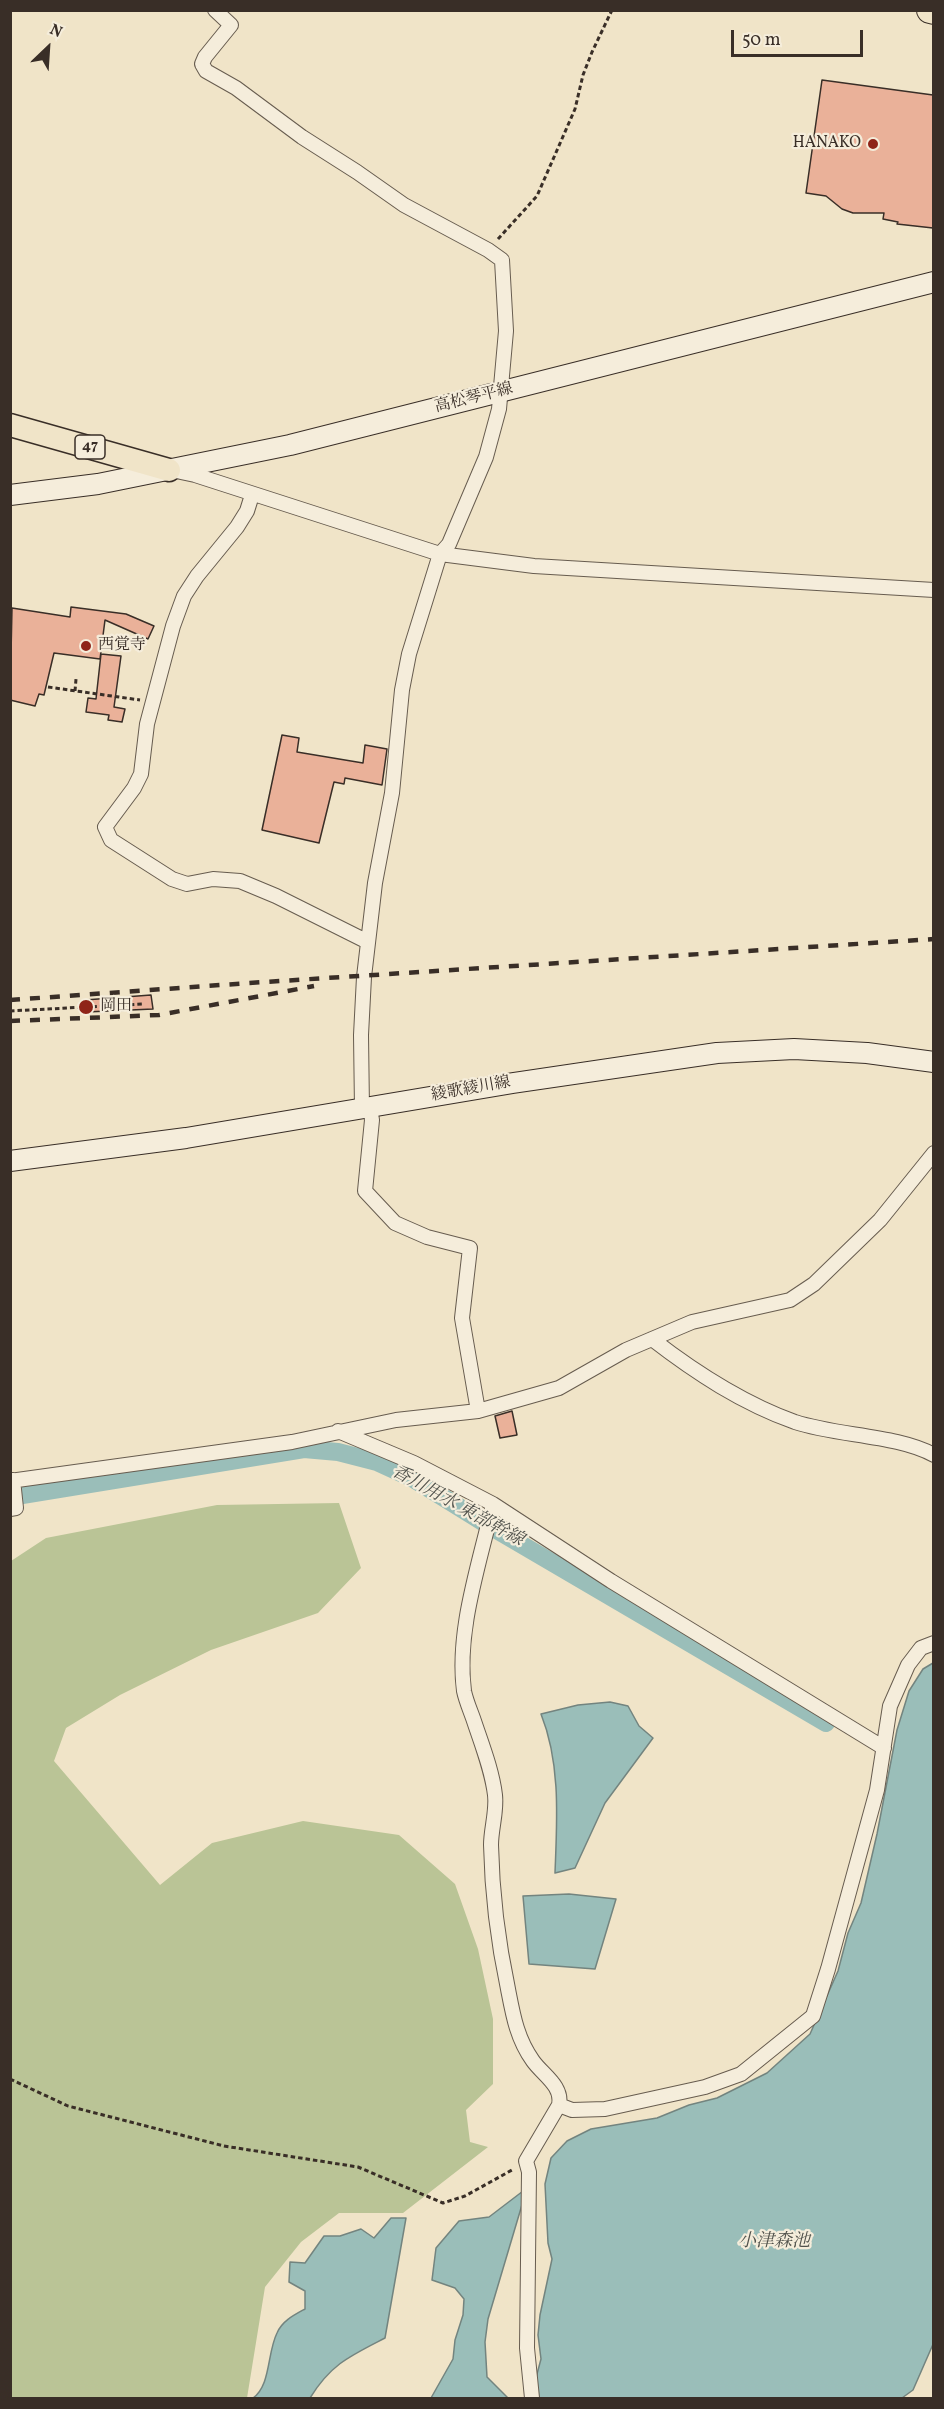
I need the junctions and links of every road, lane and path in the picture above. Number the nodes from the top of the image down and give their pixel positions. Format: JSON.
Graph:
{"nodes":[{"id":1,"x":215,"y":10,"type":"edge"},
{"id":2,"x":612,"y":10,"type":"edge"},
{"id":3,"x":488,"y":250,"type":"junction"},
{"id":4,"x":933,"y":282,"type":"edge"},
{"id":5,"x":500,"y":393,"type":"junction"},
{"id":6,"x":10,"y":425,"type":"edge"},
{"id":7,"x":169,"y":470,"type":"junction"},
{"id":8,"x":10,"y":495,"type":"edge"},
{"id":9,"x":252,"y":495,"type":"junction"},
{"id":10,"x":440,"y":554,"type":"junction"},
{"id":11,"x":933,"y":590,"type":"edge"},
{"id":12,"x":76,"y":679,"type":"dead end"},
{"id":13,"x":48,"y":687,"type":"dead end"},
{"id":14,"x":75,"y":691,"type":"junction"},
{"id":15,"x":153,"y":702,"type":"junction"},
{"id":16,"x":368,"y":942,"type":"junction"},
{"id":17,"x":143,"y":1004,"type":"dead end"},
{"id":18,"x":10,"y":1011,"type":"edge"},
{"id":19,"x":933,"y":1062,"type":"edge"},
{"id":20,"x":366,"y":1108,"type":"junction"},
{"id":21,"x":933,"y":1153,"type":"edge"},
{"id":22,"x":10,"y":1161,"type":"edge"},
{"id":23,"x":652,"y":1339,"type":"junction"},
{"id":24,"x":478,"y":1411,"type":"junction"},
{"id":25,"x":338,"y":1431,"type":"junction"},
{"id":26,"x":933,"y":1455,"type":"edge"},
{"id":27,"x":13,"y":1493,"type":"edge"},
{"id":28,"x":493,"y":1504,"type":"junction"},
{"id":29,"x":933,"y":1643,"type":"edge"},
{"id":30,"x":884,"y":1748,"type":"junction"},
{"id":31,"x":10,"y":2079,"type":"edge"},
{"id":32,"x":559,"y":2105,"type":"junction"},
{"id":33,"x":526,"y":2161,"type":"junction"},
{"id":34,"x":532,"y":2398,"type":"edge"}],
"edges":[{"from":1,"to":3,"type":"street"},
{"from":2,"to":3,"type":"path"},
{"from":3,"to":5,"type":"street"},
{"from":4,"to":5,"type":"main road","name":"高松琴平線"},
{"from":5,"to":7,"type":"main road","name":"高松琴平線"},
{"from":5,"to":10,"type":"street"},
{"from":6,"to":7,"type":"main road","number":"47"},
{"from":7,"to":8,"type":"main road","name":"高松琴平線"},
{"from":7,"to":9,"type":"street"},
{"from":9,"to":10,"type":"street"},
{"from":9,"to":15,"type":"street"},
{"from":10,"to":11,"type":"street"},
{"from":10,"to":16,"type":"street"},
{"from":12,"to":14,"type":"path"},
{"from":13,"to":14,"type":"path"},
{"from":14,"to":15,"type":"path"},
{"from":15,"to":16,"type":"street"},
{"from":16,"to":20,"type":"street"},
{"from":17,"to":18,"type":"path"},
{"from":19,"to":20,"type":"main road","name":"綾歌綾川線"},
{"from":20,"to":22,"type":"main road","name":"綾歌綾川線"},
{"from":20,"to":24,"type":"street"},
{"from":21,"to":23,"type":"street"},
{"from":23,"to":24,"type":"street"},
{"from":23,"to":26,"type":"street"},
{"from":24,"to":25,"type":"street"},
{"from":25,"to":27,"type":"street"},
{"from":25,"to":28,"type":"street"},
{"from":28,"to":30,"type":"street"},
{"from":28,"to":32,"type":"street"},
{"from":29,"to":30,"type":"street"},
{"from":30,"to":32,"type":"street"},
{"from":31,"to":33,"type":"path"},
{"from":32,"to":33,"type":"street"},
{"from":33,"to":34,"type":"street"}]}
